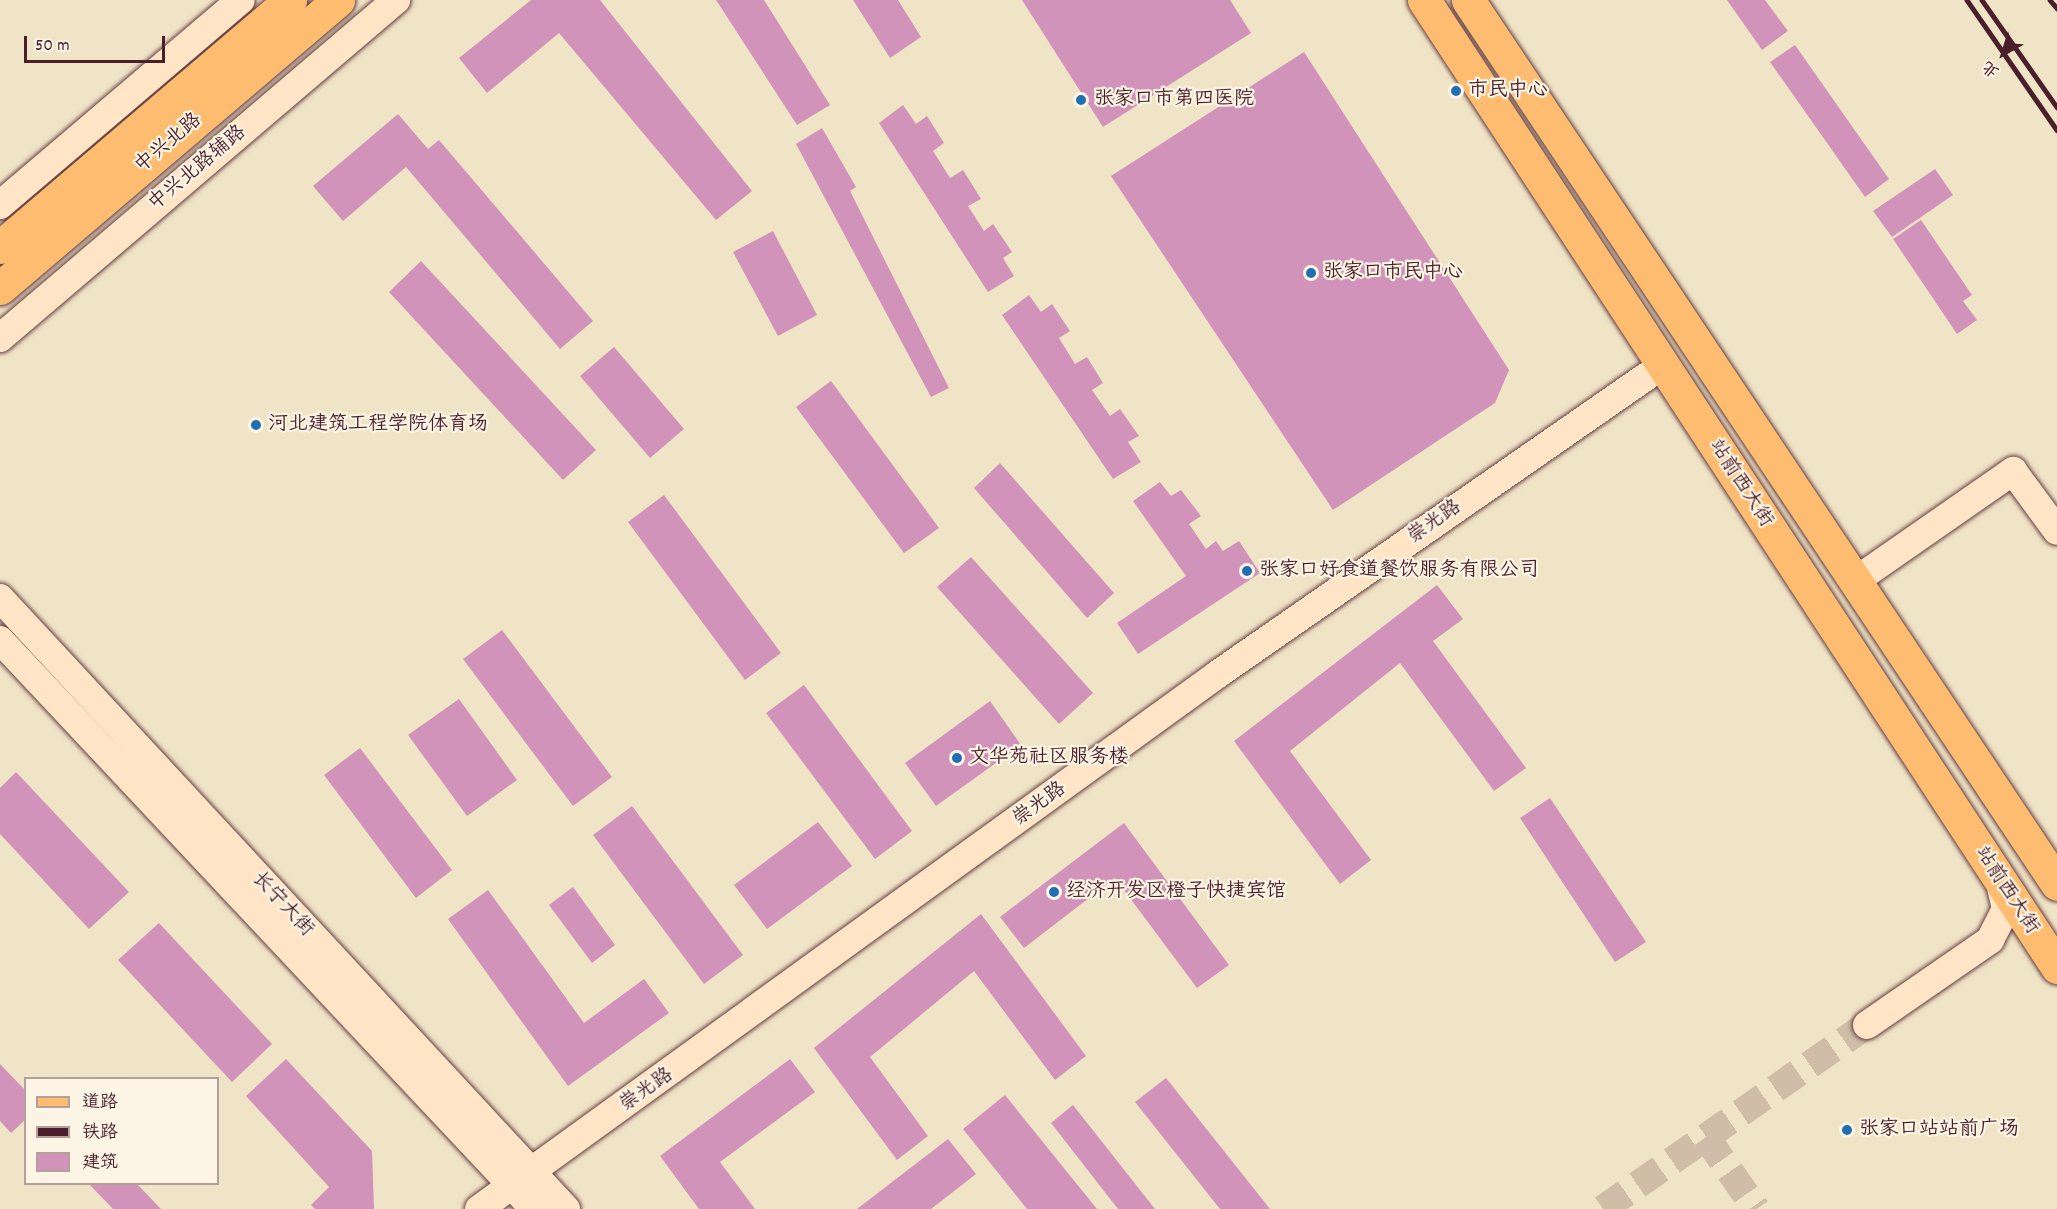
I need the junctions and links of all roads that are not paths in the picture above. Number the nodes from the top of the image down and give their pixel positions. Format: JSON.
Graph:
{"nodes":[{"id":1,"x":241,"y":0,"type":"edge"},
{"id":2,"x":290,"y":0,"type":"edge"},
{"id":3,"x":338,"y":0,"type":"edge"},
{"id":4,"x":396,"y":0,"type":"edge"},
{"id":5,"x":1424,"y":0,"type":"edge"},
{"id":6,"x":1468,"y":0,"type":"edge"},
{"id":7,"x":0,"y":205,"type":"edge"},
{"id":8,"x":0,"y":247,"type":"edge"},
{"id":9,"x":0,"y":288,"type":"edge"},
{"id":10,"x":0,"y":338,"type":"edge"},
{"id":11,"x":1663,"y":365,"type":"junction"},
{"id":12,"x":2057,"y":531,"type":"edge"},
{"id":13,"x":1855,"y":581,"type":"junction"},
{"id":14,"x":0,"y":598,"type":"edge"},
{"id":15,"x":0,"y":640,"type":"edge"},
{"id":16,"x":1949,"y":720,"type":"junction"},
{"id":17,"x":1911,"y":746,"type":"junction"},
{"id":18,"x":2000,"y":882,"type":"junction"},
{"id":19,"x":2057,"y":884,"type":"edge"},
{"id":20,"x":2057,"y":967,"type":"edge"},
{"id":21,"x":1867,"y":1025,"type":"tunnel mouth"},
{"id":22,"x":522,"y":1179,"type":"junction"},
{"id":23,"x":479,"y":1209,"type":"edge"},
{"id":24,"x":534,"y":1209,"type":"edge"},
{"id":25,"x":566,"y":1209,"type":"edge"}],
"edges":[{"from":1,"to":7,"type":"street"},
{"from":2,"to":8,"type":"main road","name":"中兴北路"},
{"from":3,"to":9,"type":"main road","name":"中兴北路"},
{"from":4,"to":10,"type":"street","name":"中兴北路辅路"},
{"from":5,"to":11,"type":"main road","name":"站前西大街"},
{"from":6,"to":13,"type":"main road"},
{"from":11,"to":17,"type":"main road","name":"站前西大街"},
{"from":11,"to":22,"type":"street","name":"崇光路"},
{"from":12,"to":13,"type":"street"},
{"from":13,"to":16,"type":"main road"},
{"from":14,"to":22,"type":"street","name":"长宁大街"},
{"from":15,"to":22,"type":"street","name":"长宁大街"},
{"from":16,"to":17,"type":"main road"},
{"from":16,"to":19,"type":"main road"},
{"from":17,"to":18,"type":"main road","name":"站前西大街"},
{"from":18,"to":20,"type":"main road","name":"站前西大街"},
{"from":18,"to":21,"type":"street"},
{"from":22,"to":23,"type":"street","name":"崇光路"},
{"from":22,"to":24,"type":"street","name":"长宁大街"},
{"from":22,"to":25,"type":"street","name":"长宁大街"}]}
